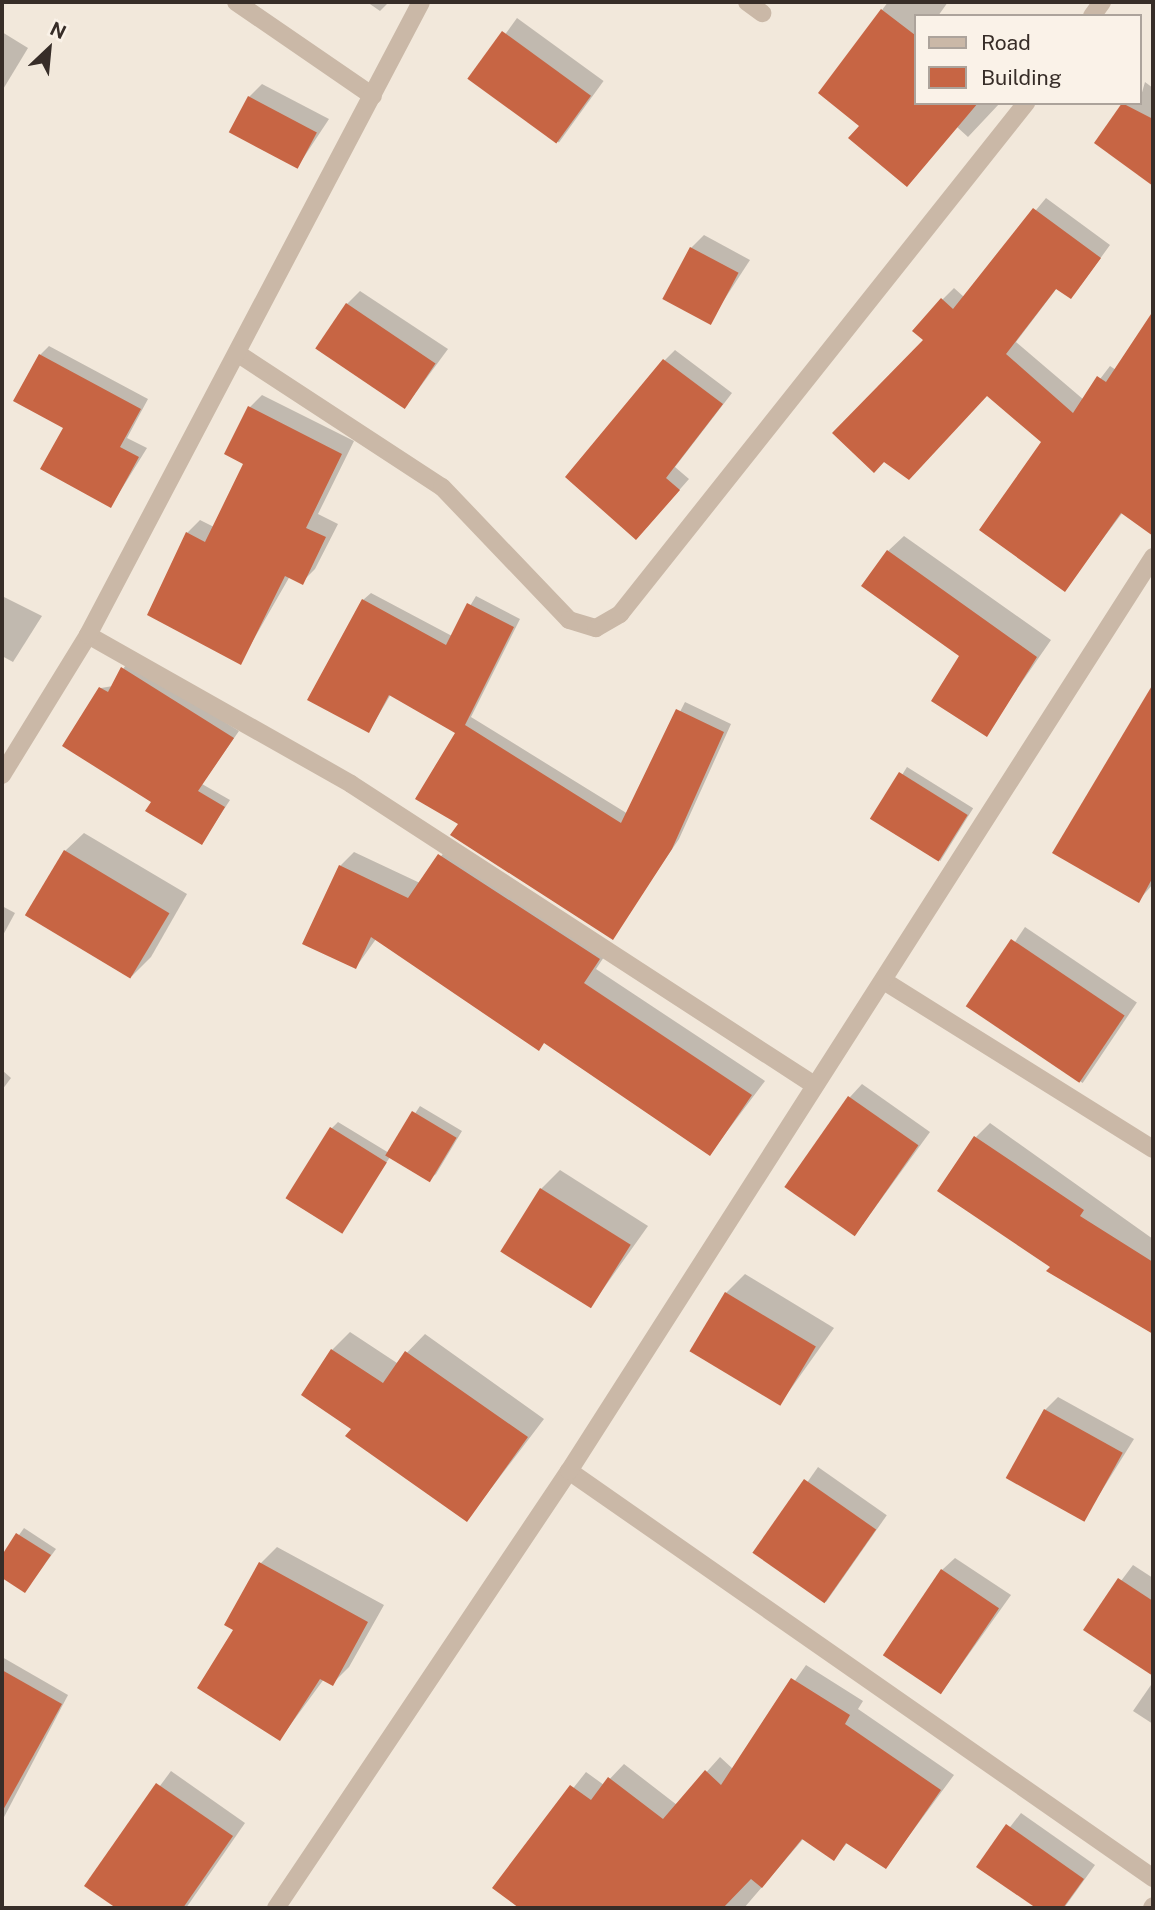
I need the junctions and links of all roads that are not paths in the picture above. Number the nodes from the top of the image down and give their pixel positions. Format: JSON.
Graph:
{"nodes":[{"id":1,"x":236,"y":2,"type":"edge"},
{"id":2,"x":421,"y":2,"type":"edge"},
{"id":3,"x":747,"y":2,"type":"edge"},
{"id":4,"x":762,"y":13,"type":"dead end"},
{"id":5,"x":373,"y":96,"type":"junction"},
{"id":6,"x":1024,"y":105,"type":"edge"},
{"id":7,"x":240,"y":355,"type":"junction"},
{"id":8,"x":1153,"y":557,"type":"edge"},
{"id":9,"x":88,"y":635,"type":"junction"},
{"id":10,"x":2,"y":775,"type":"edge"},
{"id":11,"x":884,"y":981,"type":"junction"},
{"id":12,"x":811,"y":1083,"type":"junction"},
{"id":13,"x":1153,"y":1149,"type":"edge"},
{"id":14,"x":569,"y":1471,"type":"junction"},
{"id":15,"x":1153,"y":1878,"type":"edge"},
{"id":16,"x":276,"y":1908,"type":"edge"}],
"edges":[{"from":1,"to":5,"type":"street"},
{"from":2,"to":5,"type":"street"},
{"from":3,"to":4,"type":"street"},
{"from":5,"to":7,"type":"street"},
{"from":6,"to":7,"type":"street"},
{"from":7,"to":9,"type":"street"},
{"from":8,"to":11,"type":"street"},
{"from":9,"to":10,"type":"street"},
{"from":9,"to":12,"type":"street"},
{"from":11,"to":12,"type":"street"},
{"from":11,"to":13,"type":"street"},
{"from":12,"to":14,"type":"street"},
{"from":14,"to":15,"type":"street"},
{"from":14,"to":16,"type":"street"}]}
